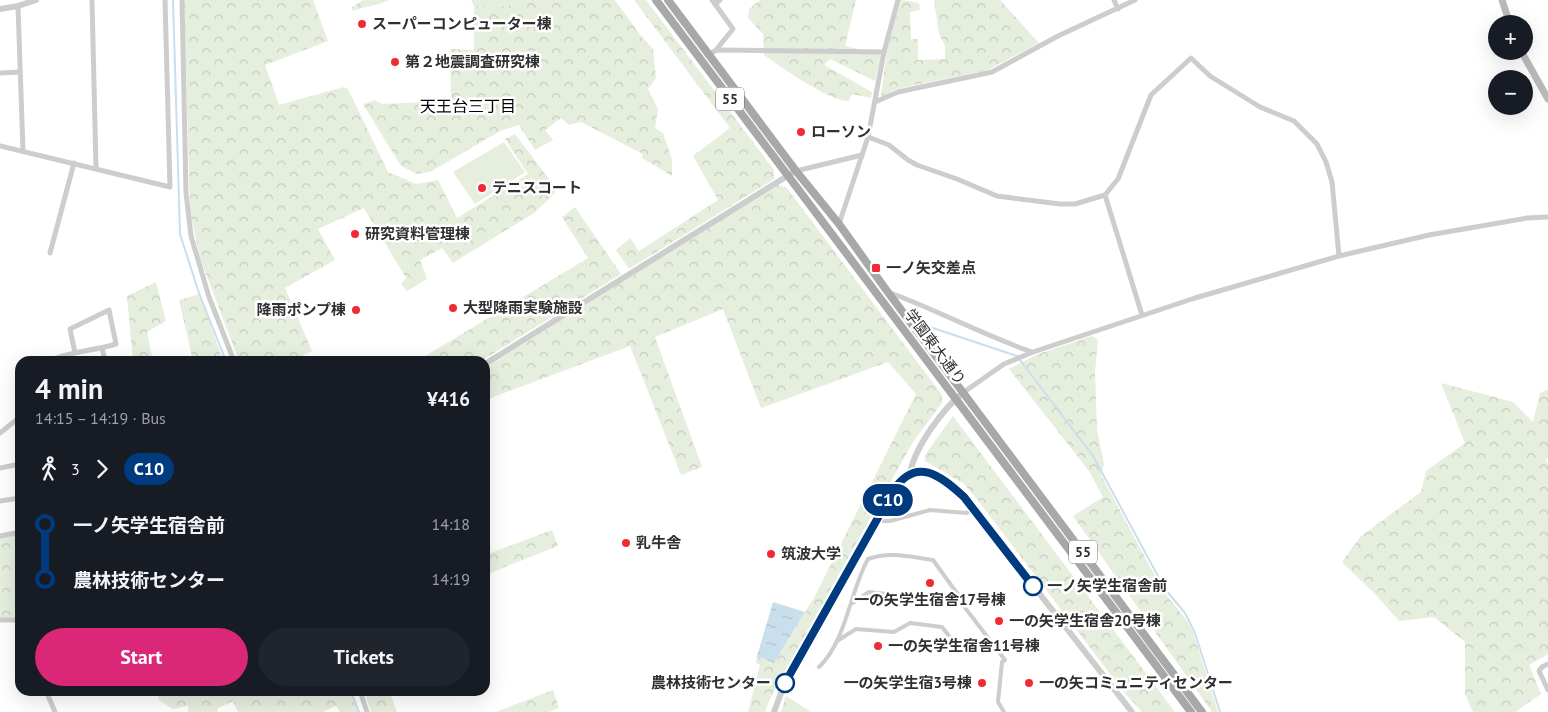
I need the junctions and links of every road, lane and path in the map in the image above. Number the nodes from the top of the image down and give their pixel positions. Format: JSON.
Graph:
{"nodes":[{"id":1,"x":36,"y":0,"type":"edge"},
{"id":2,"x":92,"y":0,"type":"edge"},
{"id":3,"x":165,"y":0,"type":"edge"},
{"id":4,"x":182,"y":0,"type":"edge"},
{"id":5,"x":656,"y":0,"type":"edge"},
{"id":6,"x":668,"y":0,"type":"edge"},
{"id":7,"x":898,"y":0,"type":"edge"},
{"id":8,"x":1114,"y":0,"type":"edge"},
{"id":9,"x":1135,"y":0,"type":"edge"},
{"id":10,"x":716,"y":1,"type":"edge"},
{"id":11,"x":1505,"y":1,"type":"edge"},
{"id":12,"x":18,"y":6,"type":"junction"},
{"id":13,"x":1118,"y":8,"type":"junction"},
{"id":14,"x":0,"y":9,"type":"edge"},
{"id":15,"x":1508,"y":15,"type":"edge"},
{"id":16,"x":884,"y":52,"type":"junction"},
{"id":17,"x":712,"y":53,"type":"junction"},
{"id":18,"x":1526,"y":60,"type":"edge"},
{"id":19,"x":20,"y":72,"type":"junction"},
{"id":20,"x":0,"y":73,"type":"edge"},
{"id":21,"x":1548,"y":99,"type":"edge"},
{"id":22,"x":875,"y":102,"type":"junction"},
{"id":23,"x":868,"y":137,"type":"junction"},
{"id":24,"x":0,"y":146,"type":"edge"},
{"id":25,"x":23,"y":151,"type":"junction"},
{"id":26,"x":862,"y":156,"type":"junction"},
{"id":27,"x":74,"y":163,"type":"junction"},
{"id":28,"x":96,"y":168,"type":"junction"},
{"id":29,"x":796,"y":171,"type":"junction"},
{"id":30,"x":788,"y":175,"type":"junction"},
{"id":31,"x":1105,"y":195,"type":"junction"},
{"id":32,"x":1548,"y":217,"type":"edge"},
{"id":33,"x":839,"y":224,"type":"junction"},
{"id":34,"x":50,"y":253,"type":"dead end"},
{"id":35,"x":1339,"y":256,"type":"junction"},
{"id":36,"x":887,"y":292,"type":"junction"},
{"id":37,"x":1142,"y":315,"type":"junction"},
{"id":38,"x":102,"y":348,"type":"junction"},
{"id":39,"x":1033,"y":352,"type":"junction"},
{"id":40,"x":75,"y":353,"type":"junction"},
{"id":41,"x":59,"y":356,"type":"edge"},
{"id":42,"x":104,"y":356,"type":"edge"},
{"id":43,"x":232,"y":356,"type":"edge"},
{"id":44,"x":490,"y":361,"type":"edge"},
{"id":45,"x":964,"y":392,"type":"junction"},
{"id":46,"x":956,"y":398,"type":"junction"},
{"id":47,"x":15,"y":422,"type":"edge"},
{"id":48,"x":0,"y":433,"type":"edge"},
{"id":49,"x":15,"y":465,"type":"edge"},
{"id":50,"x":0,"y":468,"type":"edge"},
{"id":51,"x":910,"y":473,"type":"junction"},
{"id":52,"x":15,"y":499,"type":"edge"},
{"id":53,"x":0,"y":501,"type":"edge"},
{"id":54,"x":974,"y":510,"type":"junction"},
{"id":55,"x":884,"y":521,"type":"dead end"},
{"id":56,"x":15,"y":533,"type":"edge"},
{"id":57,"x":0,"y":536,"type":"edge"},
{"id":58,"x":850,"y":605,"type":"junction"},
{"id":59,"x":964,"y":605,"type":"junction"},
{"id":60,"x":0,"y":620,"type":"edge"},
{"id":61,"x":15,"y":620,"type":"edge"},
{"id":62,"x":991,"y":641,"type":"junction"},
{"id":63,"x":836,"y":642,"type":"junction"},
{"id":64,"x":1548,"y":664,"type":"edge"},
{"id":65,"x":819,"y":667,"type":"dead end"},
{"id":66,"x":1548,"y":690,"type":"edge"},
{"id":67,"x":48,"y":696,"type":"edge"},
{"id":68,"x":362,"y":696,"type":"edge"},
{"id":69,"x":55,"y":712,"type":"edge"},
{"id":70,"x":367,"y":712,"type":"edge"},
{"id":71,"x":774,"y":712,"type":"edge"},
{"id":72,"x":1004,"y":712,"type":"edge"},
{"id":73,"x":1132,"y":712,"type":"edge"},
{"id":74,"x":1190,"y":712,"type":"edge"},
{"id":75,"x":1202,"y":712,"type":"edge"}],
"edges":[{"from":1,"to":12,"type":"street"},
{"from":2,"to":28,"type":"street"},
{"from":3,"to":28,"type":"street"},
{"from":4,"to":43,"type":"street"},
{"from":5,"to":30,"type":"main road","name":"学園東大通り","number":"55"},
{"from":6,"to":17,"type":"main road","name":"学園東大通り","number":"55"},
{"from":7,"to":16,"type":"street"},
{"from":8,"to":13,"type":"street"},
{"from":9,"to":13,"type":"street"},
{"from":10,"to":17,"type":"street"},
{"from":11,"to":15,"type":"main road"},
{"from":12,"to":14,"type":"street"},
{"from":12,"to":19,"type":"street"},
{"from":13,"to":22,"type":"street"},
{"from":16,"to":17,"type":"street"},
{"from":16,"to":22,"type":"street"},
{"from":17,"to":29,"type":"main road","name":"学園東大通り","number":"55"},
{"from":18,"to":21,"type":"main road"},
{"from":19,"to":20,"type":"street"},
{"from":19,"to":25,"type":"street"},
{"from":22,"to":23,"type":"street"},
{"from":23,"to":26,"type":"street"},
{"from":23,"to":31,"type":"street"},
{"from":24,"to":25,"type":"street"},
{"from":25,"to":27,"type":"street"},
{"from":26,"to":29,"type":"street"},
{"from":26,"to":33,"type":"street"},
{"from":27,"to":28,"type":"street"},
{"from":27,"to":34,"type":"street"},
{"from":29,"to":30,"type":"street"},
{"from":29,"to":33,"type":"main road","name":"学園東大通り","number":"55"},
{"from":30,"to":44,"type":"street"},
{"from":30,"to":46,"type":"main road","name":"学園東大通り","number":"55"},
{"from":31,"to":35,"type":"street"},
{"from":31,"to":37,"type":"street"},
{"from":32,"to":35,"type":"street"},
{"from":33,"to":36,"type":"main road","name":"学園東大通り","number":"55"},
{"from":35,"to":37,"type":"street"},
{"from":36,"to":39,"type":"street"},
{"from":36,"to":45,"type":"main road","name":"学園東大通り","number":"55"},
{"from":37,"to":39,"type":"street"},
{"from":38,"to":40,"type":"street"},
{"from":38,"to":40,"type":"street"},
{"from":38,"to":42,"type":"street"},
{"from":39,"to":45,"type":"street"},
{"from":40,"to":41,"type":"street"},
{"from":45,"to":46,"type":"street"},
{"from":45,"to":75,"type":"main road","name":"学園東大通り","number":"55"},
{"from":46,"to":51,"type":"street"},
{"from":46,"to":74,"type":"main road","name":"学園東大通り","number":"55"},
{"from":47,"to":48,"type":"street"},
{"from":49,"to":50,"type":"street"},
{"from":51,"to":54,"type":"street"},
{"from":51,"to":71,"type":"street"},
{"from":52,"to":53,"type":"street"},
{"from":54,"to":55,"type":"street"},
{"from":54,"to":73,"type":"street"},
{"from":56,"to":57,"type":"street"},
{"from":58,"to":59,"type":"street"},
{"from":58,"to":59,"type":"street"},
{"from":58,"to":63,"type":"street"},
{"from":59,"to":62,"type":"street"},
{"from":60,"to":61,"type":"street"},
{"from":62,"to":63,"type":"street"},
{"from":62,"to":72,"type":"street"},
{"from":63,"to":65,"type":"street"},
{"from":64,"to":66,"type":"street"},
{"from":67,"to":69,"type":"street"},
{"from":68,"to":70,"type":"street"}]}
